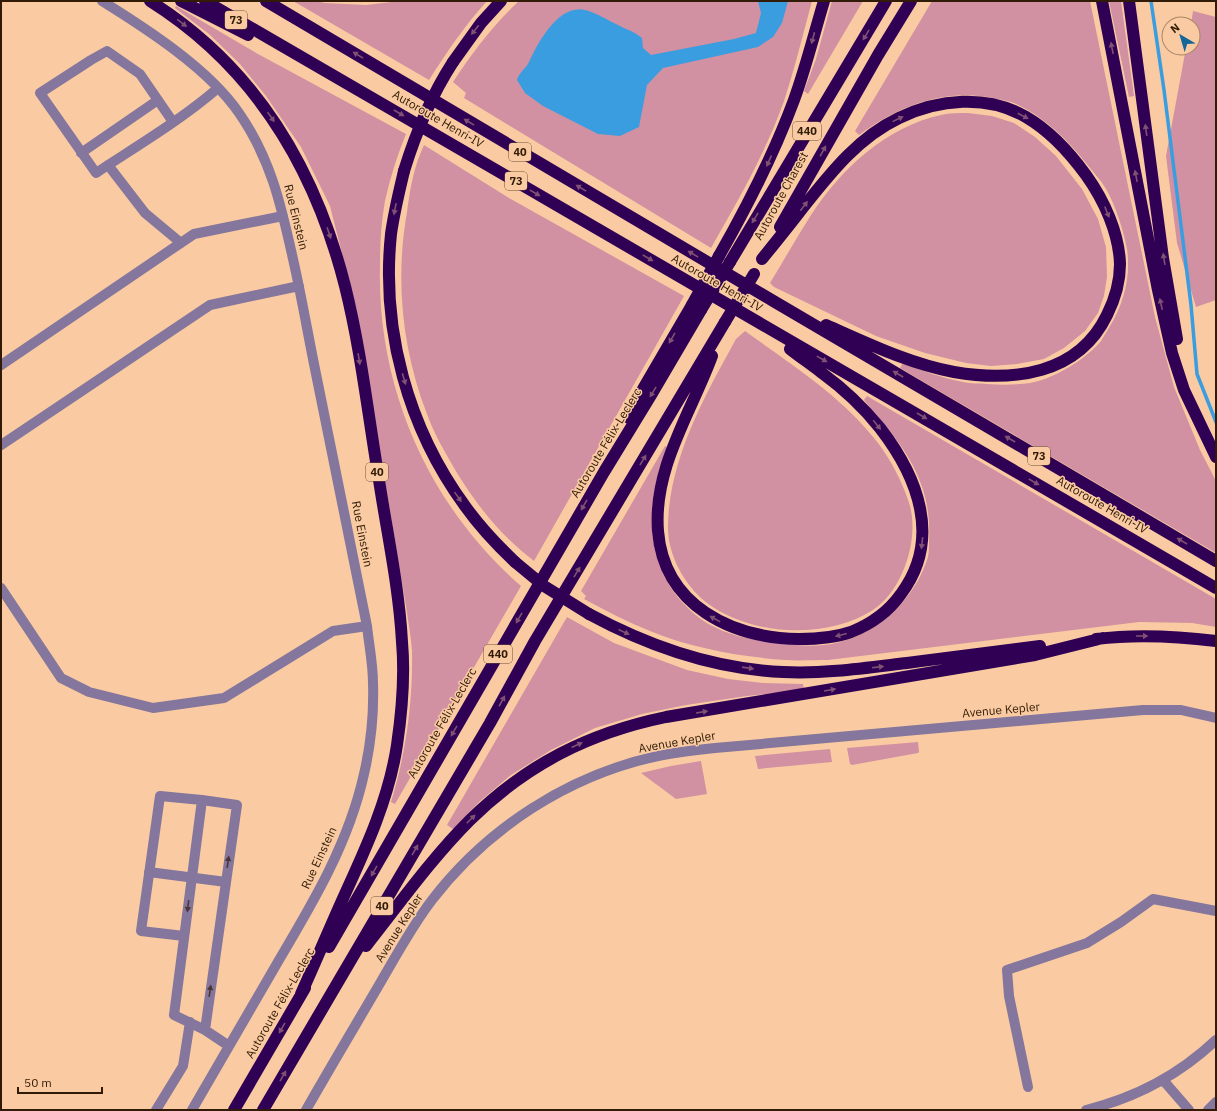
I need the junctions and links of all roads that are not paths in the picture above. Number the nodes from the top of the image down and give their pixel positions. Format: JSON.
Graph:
{"nodes":[{"id":1,"x":102,"y":1,"type":"edge"},
{"id":2,"x":150,"y":1,"type":"edge"},
{"id":3,"x":181,"y":1,"type":"edge"},
{"id":4,"x":205,"y":1,"type":"edge"},
{"id":5,"x":266,"y":1,"type":"edge"},
{"id":6,"x":501,"y":1,"type":"edge"},
{"id":7,"x":824,"y":1,"type":"edge"},
{"id":8,"x":886,"y":1,"type":"edge"},
{"id":9,"x":911,"y":1,"type":"edge"},
{"id":10,"x":1102,"y":1,"type":"edge"},
{"id":11,"x":1129,"y":1,"type":"edge"},
{"id":12,"x":218,"y":88,"type":"junction"},
{"id":13,"x":374,"y":98,"type":"junction"},
{"id":14,"x":158,"y":100,"type":"junction"},
{"id":15,"x":173,"y":122,"type":"junction"},
{"id":16,"x":81,"y":153,"type":"junction"},
{"id":17,"x":108,"y":165,"type":"junction"},
{"id":18,"x":283,"y":216,"type":"junction"},
{"id":19,"x":181,"y":244,"type":"junction"},
{"id":20,"x":724,"y":259,"type":"junction"},
{"id":21,"x":762,"y":259,"type":"junction"},
{"id":22,"x":754,"y":274,"type":"joint"},
{"id":23,"x":299,"y":286,"type":"junction"},
{"id":24,"x":775,"y":302,"type":"junction"},
{"id":25,"x":696,"y":307,"type":"joint"},
{"id":26,"x":723,"y":326,"type":"junction"},
{"id":27,"x":763,"y":326,"type":"junction"},
{"id":28,"x":1,"y":365,"type":"edge"},
{"id":29,"x":1204,"y":433,"type":"junction"},
{"id":30,"x":1,"y":445,"type":"edge"},
{"id":31,"x":1216,"y":457,"type":"edge"},
{"id":32,"x":1216,"y":561,"type":"edge"},
{"id":33,"x":1,"y":588,"type":"edge"},
{"id":34,"x":1216,"y":588,"type":"edge"},
{"id":35,"x":367,"y":626,"type":"junction"},
{"id":36,"x":1103,"y":638,"type":"junction"},
{"id":37,"x":1216,"y":641,"type":"edge"},
{"id":38,"x":1216,"y":718,"type":"edge"},
{"id":39,"x":202,"y":800,"type":"junction"},
{"id":40,"x":149,"y":872,"type":"junction"},
{"id":41,"x":192,"y":877,"type":"junction"},
{"id":42,"x":226,"y":882,"type":"junction"},
{"id":43,"x":1216,"y":911,"type":"edge"},
{"id":44,"x":184,"y":936,"type":"junction"},
{"id":45,"x":339,"y":980,"type":"junction"},
{"id":46,"x":301,"y":994,"type":"junction"},
{"id":47,"x":190,"y":1022,"type":"junction"},
{"id":48,"x":205,"y":1030,"type":"junction"},
{"id":49,"x":1216,"y":1040,"type":"edge"},
{"id":50,"x":229,"y":1046,"type":"junction"},
{"id":51,"x":1163,"y":1080,"type":"junction"},
{"id":52,"x":1028,"y":1087,"type":"dead end"},
{"id":53,"x":1216,"y":1102,"type":"edge"},
{"id":54,"x":1112,"y":1106,"type":"edge"},
{"id":55,"x":156,"y":1110,"type":"edge"},
{"id":56,"x":192,"y":1110,"type":"edge"},
{"id":57,"x":234,"y":1110,"type":"edge"},
{"id":58,"x":263,"y":1110,"type":"edge"},
{"id":59,"x":306,"y":1110,"type":"edge"},
{"id":60,"x":1086,"y":1110,"type":"edge"},
{"id":61,"x":1189,"y":1110,"type":"edge"},
{"id":62,"x":1208,"y":1110,"type":"edge"}],
"edges":[{"from":1,"to":12,"type":"street","name":"Rue Einstein"},
{"from":2,"to":46,"type":"highway","number":"40","one_way":true},
{"from":3,"to":13,"type":"highway"},
{"from":4,"to":13,"type":"highway","name":"Autoroute Henri-IV","number":"73"},
{"from":24,"to":5,"type":"highway","name":"Autoroute Henri-IV","number":"40","one_way":true},
{"from":6,"to":36,"type":"highway","one_way":true,"bridge":true},
{"from":7,"to":20,"type":"highway","one_way":true},
{"from":8,"to":20,"type":"highway","name":"Autoroute Charest","number":"440","one_way":true},
{"from":21,"to":9,"type":"highway","name":"Autoroute Charest","number":"440","one_way":true},
{"from":29,"to":10,"type":"highway","one_way":true},
{"from":29,"to":11,"type":"highway","one_way":true},
{"from":12,"to":15,"type":"street"},
{"from":12,"to":18,"type":"street","name":"Rue Einstein"},
{"from":13,"to":27,"type":"highway","name":"Autoroute Henri-IV","number":"73","one_way":true},
{"from":14,"to":15,"type":"street"},
{"from":14,"to":16,"type":"street"},
{"from":14,"to":16,"type":"street"},
{"from":15,"to":17,"type":"street"},
{"from":16,"to":17,"type":"street"},
{"from":17,"to":19,"type":"street"},
{"from":18,"to":19,"type":"street"},
{"from":18,"to":23,"type":"street","name":"Rue Einstein"},
{"from":19,"to":28,"type":"street"},
{"from":20,"to":25,"type":"highway","name":"Autoroute Charest","number":"440","bridge":true},
{"from":21,"to":22,"type":"highway","name":"Autoroute Charest","number":"440"},
{"from":21,"to":24,"type":"highway","one_way":true},
{"from":22,"to":26,"type":"highway","name":"Autoroute Charest","number":"40","bridge":true},
{"from":23,"to":30,"type":"street"},
{"from":23,"to":35,"type":"street","name":"Rue Einstein"},
{"from":32,"to":24,"type":"highway","name":"Autoroute Henri-IV","number":"73","one_way":true},
{"from":25,"to":46,"type":"highway","name":"Autoroute Félix-Leclerc","number":"440","one_way":true},
{"from":27,"to":26,"type":"highway","one_way":true},
{"from":45,"to":26,"type":"highway","number":"40","one_way":true},
{"from":27,"to":34,"type":"highway","name":"Autoroute Henri-IV","number":"73","one_way":true},
{"from":29,"to":31,"type":"highway"},
{"from":33,"to":35,"type":"street"},
{"from":35,"to":50,"type":"street","name":"Rue Einstein"},
{"from":36,"to":37,"type":"highway","one_way":true},
{"from":45,"to":36,"type":"highway","one_way":true},
{"from":38,"to":59,"type":"street","name":"Avenue Kepler"},
{"from":39,"to":40,"type":"street"},
{"from":39,"to":41,"type":"street"},
{"from":42,"to":39,"type":"street","one_way":true},
{"from":40,"to":41,"type":"street"},
{"from":40,"to":44,"type":"street"},
{"from":41,"to":42,"type":"street"},
{"from":41,"to":44,"type":"street","one_way":true},
{"from":48,"to":42,"type":"street","one_way":true},
{"from":43,"to":52,"type":"street"},
{"from":44,"to":47,"type":"street"},
{"from":58,"to":45,"type":"highway","number":"40","one_way":true},
{"from":46,"to":57,"type":"highway","name":"Autoroute Félix-Leclerc","number":"40","one_way":true},
{"from":47,"to":48,"type":"street"},
{"from":47,"to":55,"type":"street"},
{"from":48,"to":50,"type":"street"},
{"from":49,"to":51,"type":"street"},
{"from":50,"to":56,"type":"street","name":"Rue Einstein"},
{"from":51,"to":54,"type":"street"},
{"from":51,"to":61,"type":"street"},
{"from":53,"to":62,"type":"street"},
{"from":54,"to":60,"type":"street"}]}
